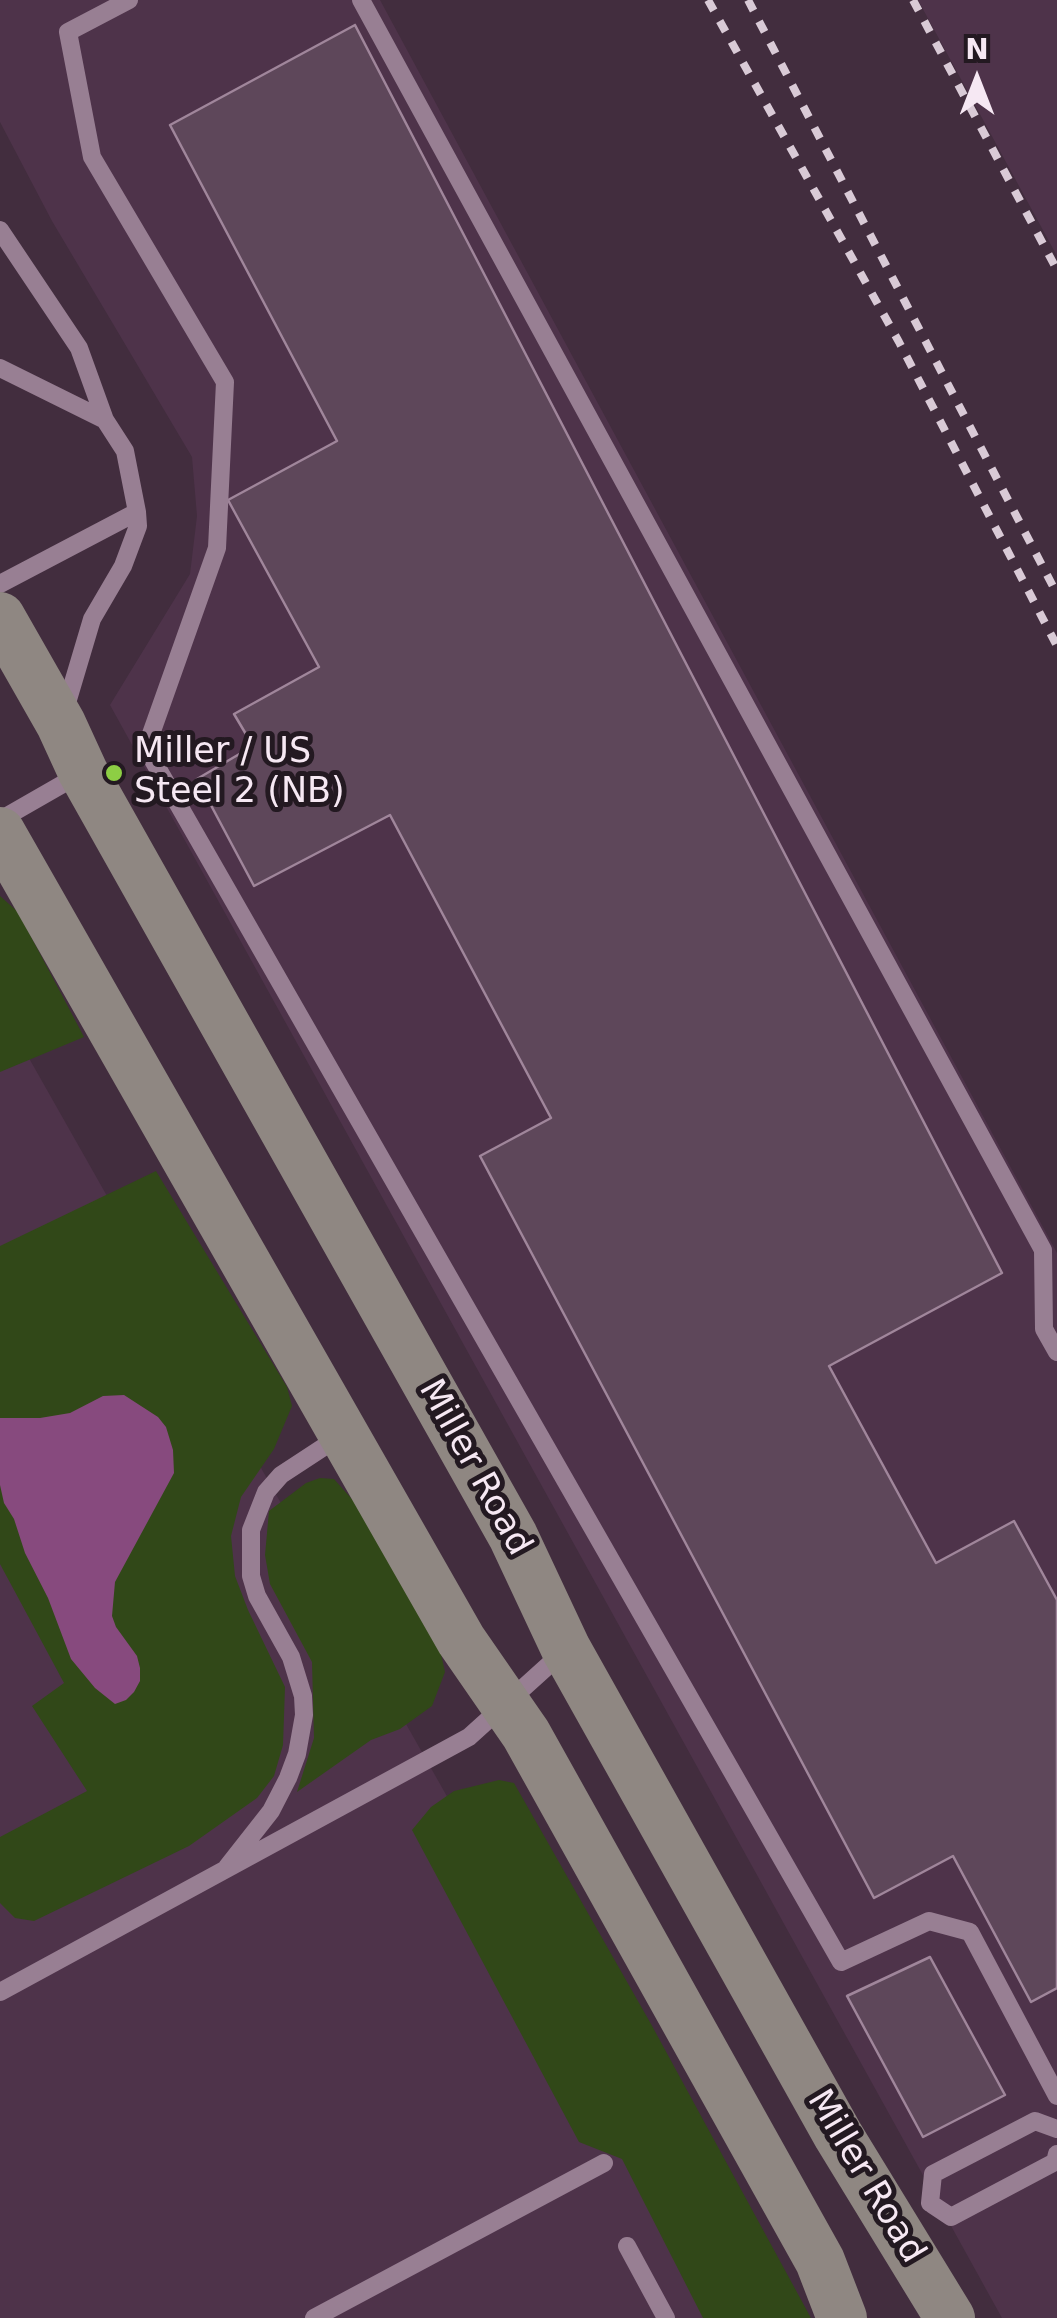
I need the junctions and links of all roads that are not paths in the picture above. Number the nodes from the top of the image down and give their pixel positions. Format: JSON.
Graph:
{"nodes":[{"id":1,"x":129,"y":0,"type":"edge"},
{"id":2,"x":360,"y":0,"type":"edge"},
{"id":3,"x":0,"y":230,"type":"edge"},
{"id":4,"x":0,"y":368,"type":"edge"},
{"id":5,"x":105,"y":420,"type":"junction"},
{"id":6,"x":138,"y":512,"type":"junction"},
{"id":7,"x":0,"y":584,"type":"edge"},
{"id":8,"x":0,"y":617,"type":"edge"},
{"id":9,"x":61,"y":724,"type":"junction"},
{"id":10,"x":84,"y":772,"type":"junction"},
{"id":11,"x":0,"y":820,"type":"edge"},
{"id":12,"x":0,"y":832,"type":"edge"},
{"id":13,"x":1057,"y":1352,"type":"edge"},
{"id":14,"x":344,"y":1434,"type":"junction"},
{"id":15,"x":566,"y":1650,"type":"junction"},
{"id":16,"x":506,"y":1704,"type":"junction"},
{"id":17,"x":222,"y":1874,"type":"junction"},
{"id":18,"x":0,"y":1992,"type":"edge"},
{"id":19,"x":1057,"y":2096,"type":"edge"},
{"id":20,"x":1057,"y":2129,"type":"edge"},
{"id":21,"x":1057,"y":2154,"type":"edge"},
{"id":22,"x":604,"y":2164,"type":"dead end"},
{"id":23,"x":911,"y":2214,"type":"junction"},
{"id":24,"x":628,"y":2246,"type":"dead end"},
{"id":25,"x":820,"y":2261,"type":"junction"},
{"id":26,"x":314,"y":2318,"type":"edge"},
{"id":27,"x":666,"y":2318,"type":"edge"},
{"id":28,"x":842,"y":2318,"type":"edge"},
{"id":29,"x":950,"y":2318,"type":"edge"}],
"edges":[{"from":1,"to":19,"type":"lane"},
{"from":2,"to":13,"type":"lane"},
{"from":3,"to":5,"type":"lane"},
{"from":4,"to":5,"type":"lane"},
{"from":5,"to":6,"type":"lane"},
{"from":6,"to":7,"type":"lane"},
{"from":6,"to":9,"type":"lane"},
{"from":8,"to":9,"type":"main road","name":"Miller Road"},
{"from":9,"to":10,"type":"main road","name":"Miller Road"},
{"from":10,"to":11,"type":"lane"},
{"from":10,"to":15,"type":"main road","name":"Miller Road"},
{"from":12,"to":14,"type":"main road"},
{"from":14,"to":16,"type":"main road"},
{"from":14,"to":17,"type":"lane"},
{"from":15,"to":16,"type":"lane"},
{"from":15,"to":23,"type":"main road","name":"Miller Road"},
{"from":16,"to":17,"type":"lane"},
{"from":16,"to":25,"type":"main road"},
{"from":17,"to":18,"type":"lane"},
{"from":20,"to":23,"type":"lane"},
{"from":21,"to":23,"type":"lane"},
{"from":22,"to":26,"type":"lane"},
{"from":23,"to":25,"type":"main road"},
{"from":23,"to":29,"type":"main road","name":"Miller Road"},
{"from":24,"to":27,"type":"lane"},
{"from":25,"to":28,"type":"main road"}]}
